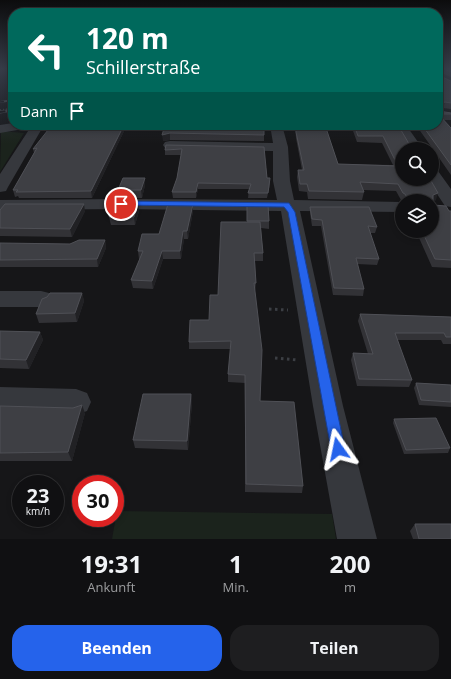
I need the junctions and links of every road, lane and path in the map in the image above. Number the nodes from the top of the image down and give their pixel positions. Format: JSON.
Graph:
{"nodes":[{"id":1,"x":35,"y":130,"type":"edge"},
{"id":2,"x":403,"y":130,"type":"edge"},
{"id":3,"x":279,"y":135,"type":"edge"},
{"id":4,"x":169,"y":139,"type":"edge"},
{"id":5,"x":411,"y":142,"type":"edge"},
{"id":6,"x":439,"y":184,"type":"edge"},
{"id":7,"x":0,"y":187,"type":"edge"},
{"id":8,"x":451,"y":202,"type":"edge"},
{"id":9,"x":0,"y":205,"type":"edge"},
{"id":10,"x":286,"y":205,"type":"junction"},
{"id":11,"x":395,"y":207,"type":"edge"},
{"id":12,"x":439,"y":207,"type":"edge"},
{"id":13,"x":451,"y":208,"type":"edge"},
{"id":14,"x":0,"y":299,"type":"edge"},
{"id":15,"x":41,"y":299,"type":"edge"},
{"id":16,"x":0,"y":400,"type":"edge"},
{"id":17,"x":76,"y":402,"type":"dead end"},
{"id":18,"x":357,"y":539,"type":"edge"}],
"edges":[{"from":1,"to":7,"type":"street"},
{"from":2,"to":5,"type":"street"},
{"from":3,"to":4,"type":"street"},
{"from":3,"to":10,"type":"street"},
{"from":6,"to":8,"type":"street"},
{"from":9,"to":10,"type":"street"},
{"from":10,"to":11,"type":"street"},
{"from":10,"to":18,"type":"street"},
{"from":12,"to":13,"type":"street"},
{"from":14,"to":15,"type":"street"},
{"from":16,"to":17,"type":"street"}]}
